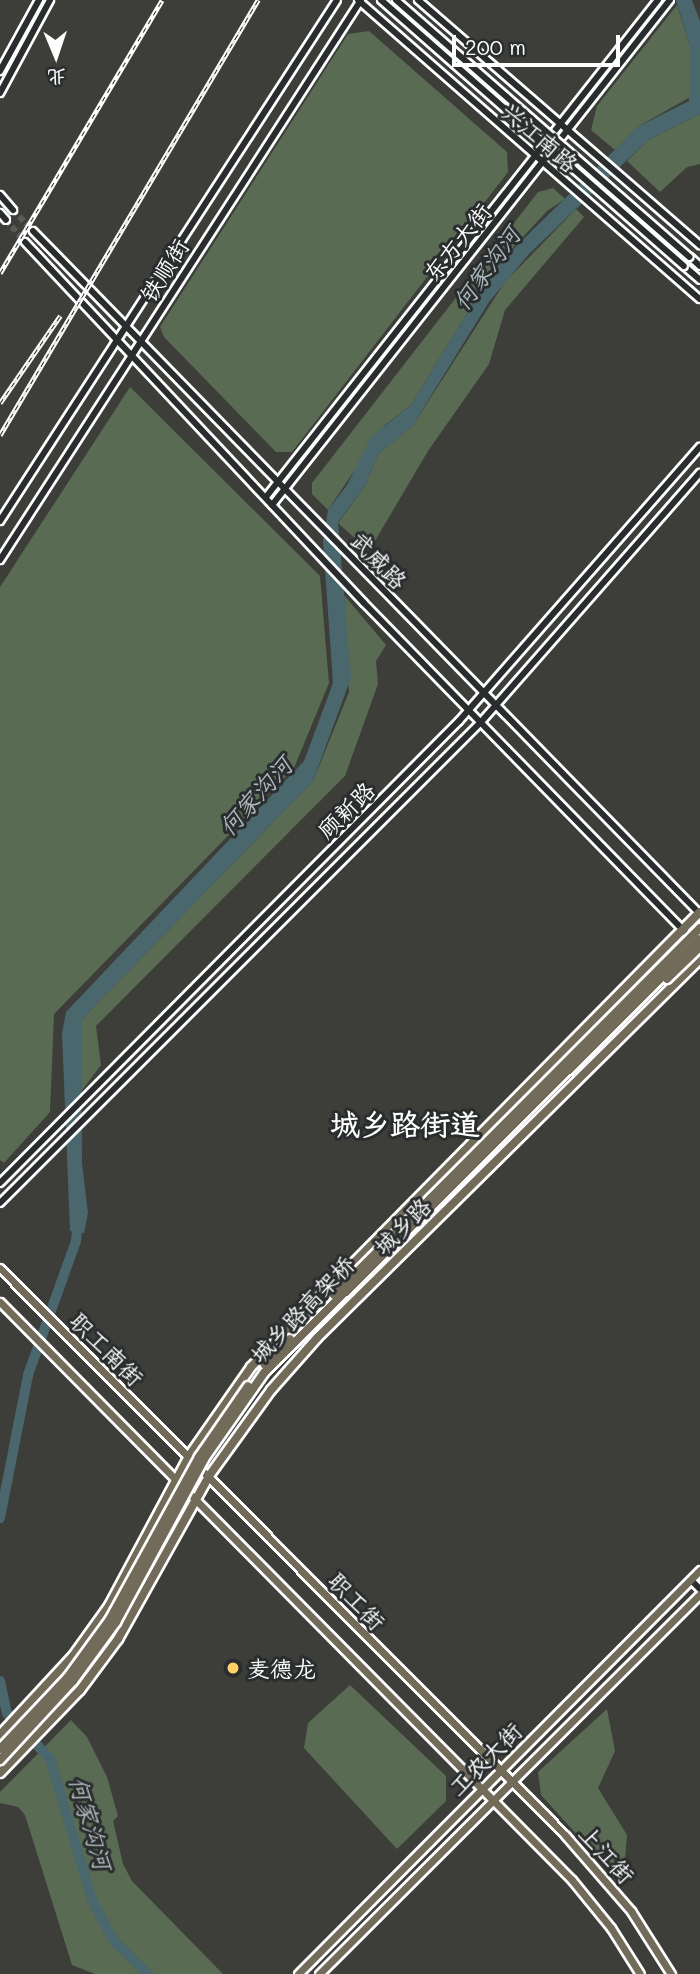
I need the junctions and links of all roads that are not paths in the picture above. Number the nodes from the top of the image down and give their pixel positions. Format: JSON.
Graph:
{"nodes":[{"id":1,"x":39,"y":0,"type":"edge"},
{"id":2,"x":50,"y":0,"type":"edge"},
{"id":3,"x":337,"y":0,"type":"edge"},
{"id":4,"x":381,"y":0,"type":"edge"},
{"id":5,"x":396,"y":0,"type":"edge"},
{"id":6,"x":418,"y":0,"type":"edge"},
{"id":7,"x":657,"y":0,"type":"edge"},
{"id":8,"x":670,"y":0,"type":"edge"},
{"id":9,"x":359,"y":1,"type":"edge"},
{"id":10,"x":0,"y":71,"type":"edge"},
{"id":11,"x":0,"y":93,"type":"edge"},
{"id":12,"x":560,"y":122,"type":"junction"},
{"id":13,"x":569,"y":130,"type":"junction"},
{"id":14,"x":535,"y":156,"type":"junction"},
{"id":15,"x":543,"y":163,"type":"junction"},
{"id":16,"x":0,"y":195,"type":"edge"},
{"id":17,"x":13,"y":210,"type":"tunnel mouth"},
{"id":18,"x":0,"y":213,"type":"edge"},
{"id":19,"x":6,"y":220,"type":"dead end"},
{"id":20,"x":33,"y":230,"type":"tunnel mouth"},
{"id":21,"x":25,"y":242,"type":"tunnel mouth"},
{"id":22,"x":700,"y":245,"type":"edge"},
{"id":23,"x":700,"y":266,"type":"edge"},
{"id":24,"x":700,"y":280,"type":"edge"},
{"id":25,"x":700,"y":299,"type":"edge"},
{"id":26,"x":127,"y":325,"type":"junction"},
{"id":27,"x":118,"y":338,"type":"junction"},
{"id":28,"x":141,"y":339,"type":"junction"},
{"id":29,"x":131,"y":352,"type":"junction"},
{"id":30,"x":700,"y":447,"type":"edge"},
{"id":31,"x":700,"y":473,"type":"edge"},
{"id":32,"x":278,"y":480,"type":"junction"},
{"id":33,"x":286,"y":489,"type":"junction"},
{"id":34,"x":266,"y":497,"type":"junction"},
{"id":35,"x":272,"y":505,"type":"junction"},
{"id":36,"x":0,"y":521,"type":"edge"},
{"id":37,"x":0,"y":560,"type":"edge"},
{"id":38,"x":483,"y":693,"type":"junction"},
{"id":39,"x":495,"y":705,"type":"junction"},
{"id":40,"x":469,"y":710,"type":"junction"},
{"id":41,"x":481,"y":722,"type":"junction"},
{"id":42,"x":700,"y":913,"type":"edge"},
{"id":43,"x":700,"y":928,"type":"edge"},
{"id":44,"x":684,"y":929,"type":"junction"},
{"id":45,"x":700,"y":939,"type":"edge"},
{"id":46,"x":700,"y":948,"type":"edge"},
{"id":47,"x":700,"y":959,"type":"edge"},
{"id":48,"x":619,"y":1020,"type":"junction"},
{"id":49,"x":0,"y":1183,"type":"edge"},
{"id":50,"x":0,"y":1203,"type":"edge"},
{"id":51,"x":0,"y":1268,"type":"edge"},
{"id":52,"x":0,"y":1302,"type":"edge"},
{"id":53,"x":189,"y":1456,"type":"junction"},
{"id":54,"x":209,"y":1476,"type":"junction"},
{"id":55,"x":176,"y":1481,"type":"junction"},
{"id":56,"x":197,"y":1498,"type":"junction"},
{"id":57,"x":700,"y":1570,"type":"edge"},
{"id":58,"x":691,"y":1580,"type":"junction"},
{"id":59,"x":700,"y":1592,"type":"edge"},
{"id":60,"x":1,"y":1734,"type":"edge"},
{"id":61,"x":0,"y":1749,"type":"edge"},
{"id":62,"x":0,"y":1760,"type":"edge"},
{"id":63,"x":0,"y":1773,"type":"edge"},
{"id":64,"x":499,"y":1773,"type":"junction"},
{"id":65,"x":511,"y":1785,"type":"junction"},
{"id":66,"x":482,"y":1790,"type":"junction"},
{"id":67,"x":494,"y":1802,"type":"junction"},
{"id":68,"x":298,"y":1974,"type":"edge"},
{"id":69,"x":319,"y":1974,"type":"edge"},
{"id":70,"x":640,"y":1974,"type":"edge"},
{"id":71,"x":671,"y":1974,"type":"edge"}],
"edges":[{"from":1,"to":10,"type":"main road"},
{"from":2,"to":11,"type":"main road"},
{"from":3,"to":26,"type":"main road","name":"铁顺街"},
{"from":4,"to":24,"type":"main road","bridge":true},
{"from":5,"to":23,"type":"main road","bridge":true},
{"from":6,"to":12,"type":"main road","name":"兴江南路"},
{"from":7,"to":12,"type":"main road","name":"东方大街"},
{"from":8,"to":13,"type":"main road","name":"东方大街"},
{"from":9,"to":14,"type":"main road","name":"兴江南路"},
{"from":9,"to":28,"type":"main road","name":"铁顺街"},
{"from":12,"to":13,"type":"main road","name":"兴江南路"},
{"from":12,"to":14,"type":"main road","name":"东方大街"},
{"from":13,"to":15,"type":"main road","name":"东方大街"},
{"from":13,"to":22,"type":"main road","name":"兴江南路"},
{"from":14,"to":15,"type":"main road","name":"兴江南路"},
{"from":14,"to":32,"type":"main road","name":"东方大街"},
{"from":15,"to":25,"type":"main road","name":"兴江南路"},
{"from":15,"to":33,"type":"main road","name":"东方大街"},
{"from":16,"to":17,"type":"main road"},
{"from":18,"to":19,"type":"main road"},
{"from":20,"to":26,"type":"main road","name":"武威路"},
{"from":21,"to":27,"type":"main road","name":"武威路"},
{"from":26,"to":27,"type":"main road","name":"铁顺街"},
{"from":26,"to":28,"type":"main road","name":"武威路"},
{"from":27,"to":29,"type":"main road","name":"武威路"},
{"from":27,"to":36,"type":"main road","name":"铁顺街"},
{"from":28,"to":29,"type":"main road","name":"铁顺街"},
{"from":28,"to":32,"type":"main road","name":"武威路"},
{"from":29,"to":34,"type":"main road","name":"武威路"},
{"from":29,"to":37,"type":"main road","name":"铁顺街"},
{"from":30,"to":38,"type":"main road","name":"顾新路"},
{"from":31,"to":39,"type":"main road","name":"顾新路"},
{"from":32,"to":33,"type":"main road","name":"武威路"},
{"from":32,"to":34,"type":"main road","name":"东方大街"},
{"from":33,"to":35,"type":"main road","name":"东方大街"},
{"from":33,"to":38,"type":"main road","name":"武威路"},
{"from":34,"to":35,"type":"main road","name":"武威路"},
{"from":35,"to":40,"type":"main road","name":"武威路"},
{"from":38,"to":39,"type":"main road","name":"武威路"},
{"from":38,"to":40,"type":"main road","name":"顾新路"},
{"from":39,"to":41,"type":"main road","name":"顾新路"},
{"from":39,"to":42,"type":"main road","name":"武威路"},
{"from":40,"to":41,"type":"main road","name":"武威路"},
{"from":40,"to":49,"type":"main road","name":"顾新路"},
{"from":41,"to":44,"type":"main road","name":"武威路"},
{"from":41,"to":50,"type":"main road","name":"顾新路"},
{"from":42,"to":44,"type":"highway","name":"城乡路"},
{"from":43,"to":61,"type":"highway","name":"城乡路高架桥","bridge":true},
{"from":44,"to":46,"type":"main road","name":"武威路"},
{"from":44,"to":53,"type":"highway","name":"城乡路"},
{"from":45,"to":48,"type":"highway","name":"城乡路高架桥","bridge":true},
{"from":46,"to":48,"type":"highway","bridge":true},
{"from":47,"to":54,"type":"highway","name":"城乡路"},
{"from":48,"to":62,"type":"highway","name":"城乡路高架桥","bridge":true},
{"from":51,"to":53,"type":"main road","name":"职工南街"},
{"from":52,"to":55,"type":"main road","name":"职工南街"},
{"from":53,"to":54,"type":"main road","name":"职工街"},
{"from":53,"to":55,"type":"highway","name":"城乡路"},
{"from":54,"to":56,"type":"highway","name":"城乡路"},
{"from":54,"to":64,"type":"main road","name":"职工街"},
{"from":55,"to":56,"type":"main road","name":"职工街"},
{"from":55,"to":60,"type":"highway","name":"城乡路"},
{"from":56,"to":63,"type":"highway","name":"城乡路"},
{"from":56,"to":66,"type":"main road","name":"职工街"},
{"from":57,"to":58,"type":"main road","name":"工农大街"},
{"from":58,"to":59,"type":"main road"},
{"from":58,"to":64,"type":"main road","name":"工农大街"},
{"from":59,"to":65,"type":"main road","name":"工农大街"},
{"from":64,"to":65,"type":"main road","name":"上江街"},
{"from":64,"to":66,"type":"main road","name":"工农大街"},
{"from":65,"to":67,"type":"main road","name":"工农大街"},
{"from":65,"to":71,"type":"main road","name":"上江街"},
{"from":66,"to":67,"type":"main road","name":"上江街"},
{"from":66,"to":68,"type":"main road","name":"工农大街"},
{"from":67,"to":69,"type":"main road","name":"工农大街"},
{"from":67,"to":70,"type":"main road","name":"上江街"}]}
